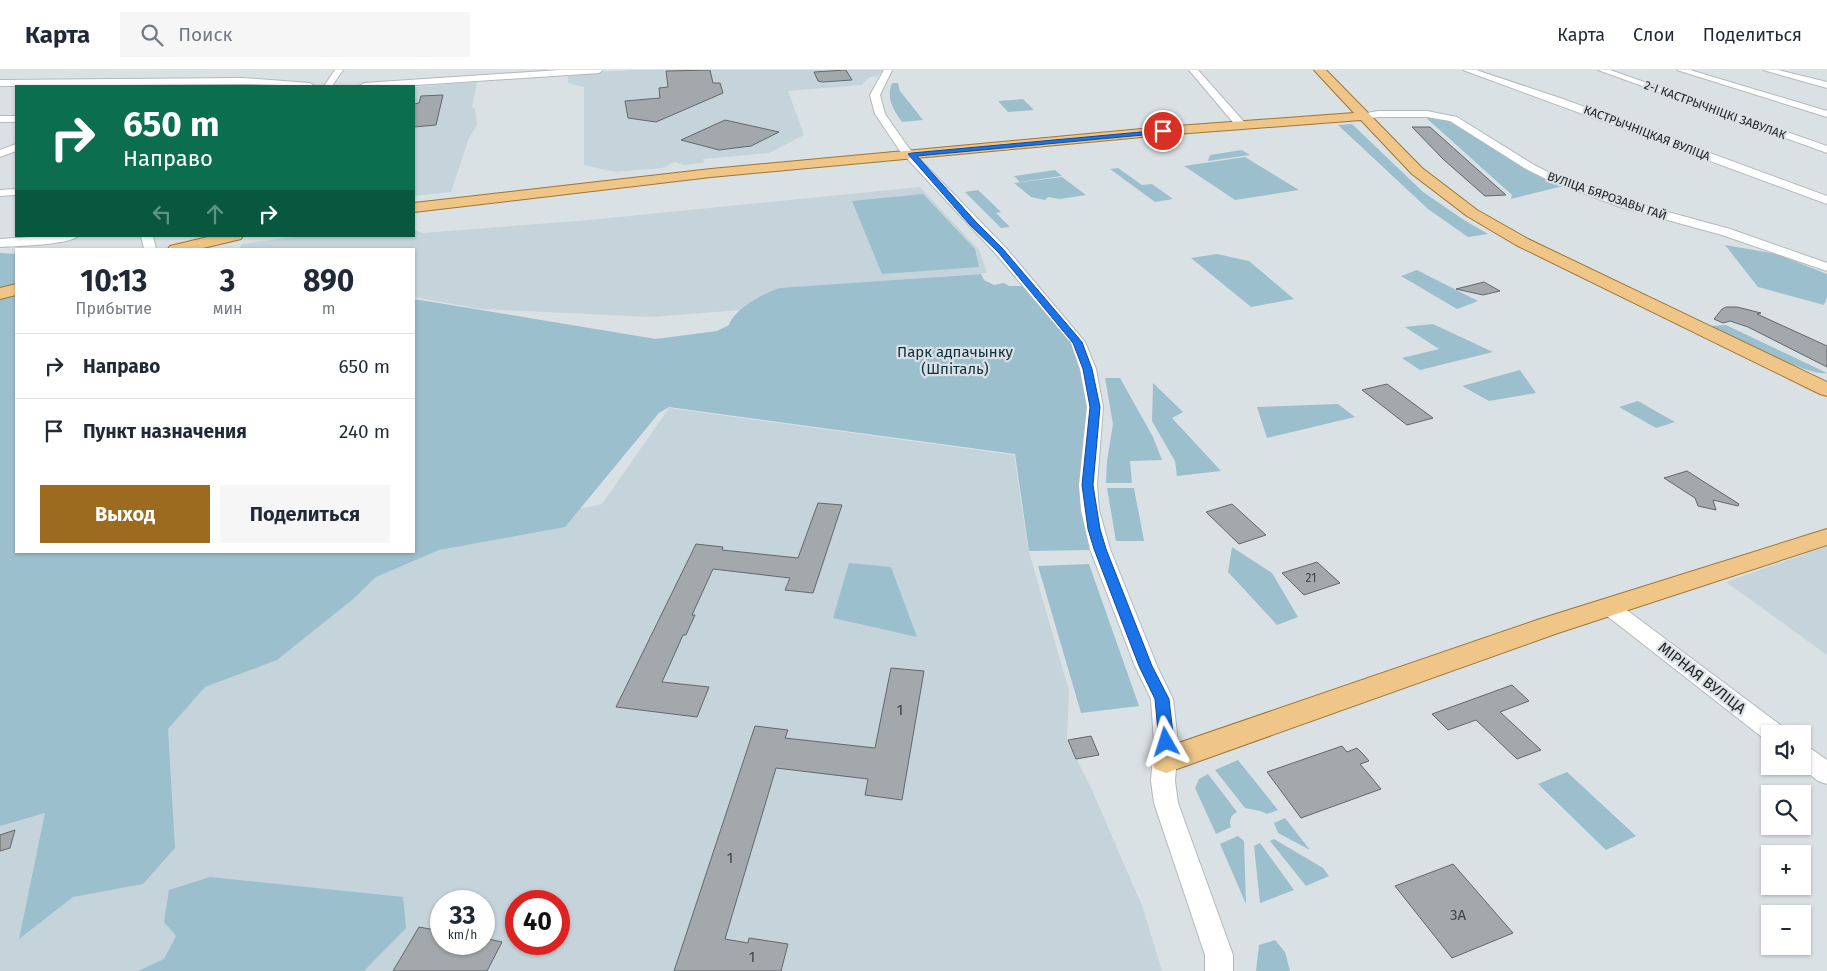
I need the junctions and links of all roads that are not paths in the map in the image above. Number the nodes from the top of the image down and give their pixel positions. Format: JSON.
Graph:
{"nodes":[{"id":1,"x":271,"y":70,"type":"edge"},
{"id":2,"x":339,"y":70,"type":"edge"},
{"id":3,"x":477,"y":70,"type":"edge"},
{"id":4,"x":599,"y":70,"type":"edge"},
{"id":5,"x":888,"y":70,"type":"edge"},
{"id":6,"x":1193,"y":70,"type":"edge"},
{"id":7,"x":1320,"y":70,"type":"edge"},
{"id":8,"x":1467,"y":70,"type":"edge"},
{"id":9,"x":1602,"y":70,"type":"edge"},
{"id":10,"x":1681,"y":70,"type":"edge"},
{"id":11,"x":1767,"y":70,"type":"edge"},
{"id":12,"x":158,"y":71,"type":"dead end"},
{"id":13,"x":568,"y":71,"type":"edge"},
{"id":14,"x":472,"y":79,"type":"junction"},
{"id":15,"x":263,"y":82,"type":"junction"},
{"id":16,"x":0,"y":83,"type":"edge"},
{"id":17,"x":147,"y":84,"type":"edge"},
{"id":18,"x":298,"y":85,"type":"edge"},
{"id":19,"x":329,"y":85,"type":"edge"},
{"id":20,"x":379,"y":85,"type":"edge"},
{"id":21,"x":1827,"y":85,"type":"edge"},
{"id":22,"x":1827,"y":114,"type":"edge"},
{"id":23,"x":1365,"y":116,"type":"junction"},
{"id":24,"x":0,"y":119,"type":"edge"},
{"id":25,"x":15,"y":119,"type":"edge"},
{"id":26,"x":1241,"y":125,"type":"junction"},
{"id":27,"x":15,"y":147,"type":"edge"},
{"id":28,"x":1827,"y":150,"type":"edge"},
{"id":29,"x":0,"y":154,"type":"edge"},
{"id":30,"x":912,"y":154,"type":"junction"},
{"id":31,"x":1827,"y":200,"type":"edge"},
{"id":32,"x":415,"y":208,"type":"edge"},
{"id":33,"x":66,"y":237,"type":"edge"},
{"id":34,"x":230,"y":237,"type":"edge"},
{"id":35,"x":0,"y":243,"type":"edge"},
{"id":36,"x":181,"y":248,"type":"edge"},
{"id":37,"x":1827,"y":267,"type":"edge"},
{"id":38,"x":15,"y":289,"type":"edge"},
{"id":39,"x":0,"y":294,"type":"edge"},
{"id":40,"x":1827,"y":390,"type":"edge"},
{"id":41,"x":1827,"y":537,"type":"edge"},
{"id":42,"x":1619,"y":614,"type":"junction"},
{"id":43,"x":1763,"y":725,"type":"edge"},
{"id":44,"x":1166,"y":760,"type":"junction"},
{"id":45,"x":1811,"y":762,"type":"edge"},
{"id":46,"x":1827,"y":774,"type":"edge"},
{"id":47,"x":1219,"y":971,"type":"edge"}],
"edges":[{"from":1,"to":15,"type":"street"},
{"from":2,"to":19,"type":"street"},
{"from":3,"to":14,"type":"street"},
{"from":4,"to":13,"type":"street"},
{"from":5,"to":30,"type":"street"},
{"from":6,"to":26,"type":"street"},
{"from":7,"to":23,"type":"main road"},
{"from":8,"to":31,"type":"street","name":"КАСТРЫЧНІЦКАЯ ВУЛІЦА"},
{"from":9,"to":28,"type":"street","name":"2-І КАСТРЫЧНІЦКІ ЗАВУЛАК"},
{"from":10,"to":22,"type":"street"},
{"from":11,"to":21,"type":"street"},
{"from":12,"to":17,"type":"street"},
{"from":13,"to":14,"type":"street"},
{"from":14,"to":20,"type":"street"},
{"from":15,"to":17,"type":"street"},
{"from":15,"to":18,"type":"street"},
{"from":16,"to":17,"type":"street"},
{"from":23,"to":26,"type":"main road"},
{"from":23,"to":37,"type":"street","name":"ВУЛІЦА БЯРОЗАВЫ ГАЙ"},
{"from":23,"to":40,"type":"main road"},
{"from":24,"to":25,"type":"street"},
{"from":26,"to":30,"type":"main road"},
{"from":27,"to":29,"type":"street"},
{"from":30,"to":32,"type":"main road"},
{"from":30,"to":44,"type":"street"},
{"from":33,"to":35,"type":"street"},
{"from":34,"to":36,"type":"main road"},
{"from":38,"to":39,"type":"main road"},
{"from":41,"to":42,"type":"main road"},
{"from":42,"to":43,"type":"street","name":"МІРНАЯ ВУЛІЦА"},
{"from":42,"to":44,"type":"main road"},
{"from":44,"to":47,"type":"street"},
{"from":45,"to":46,"type":"street"}]}
